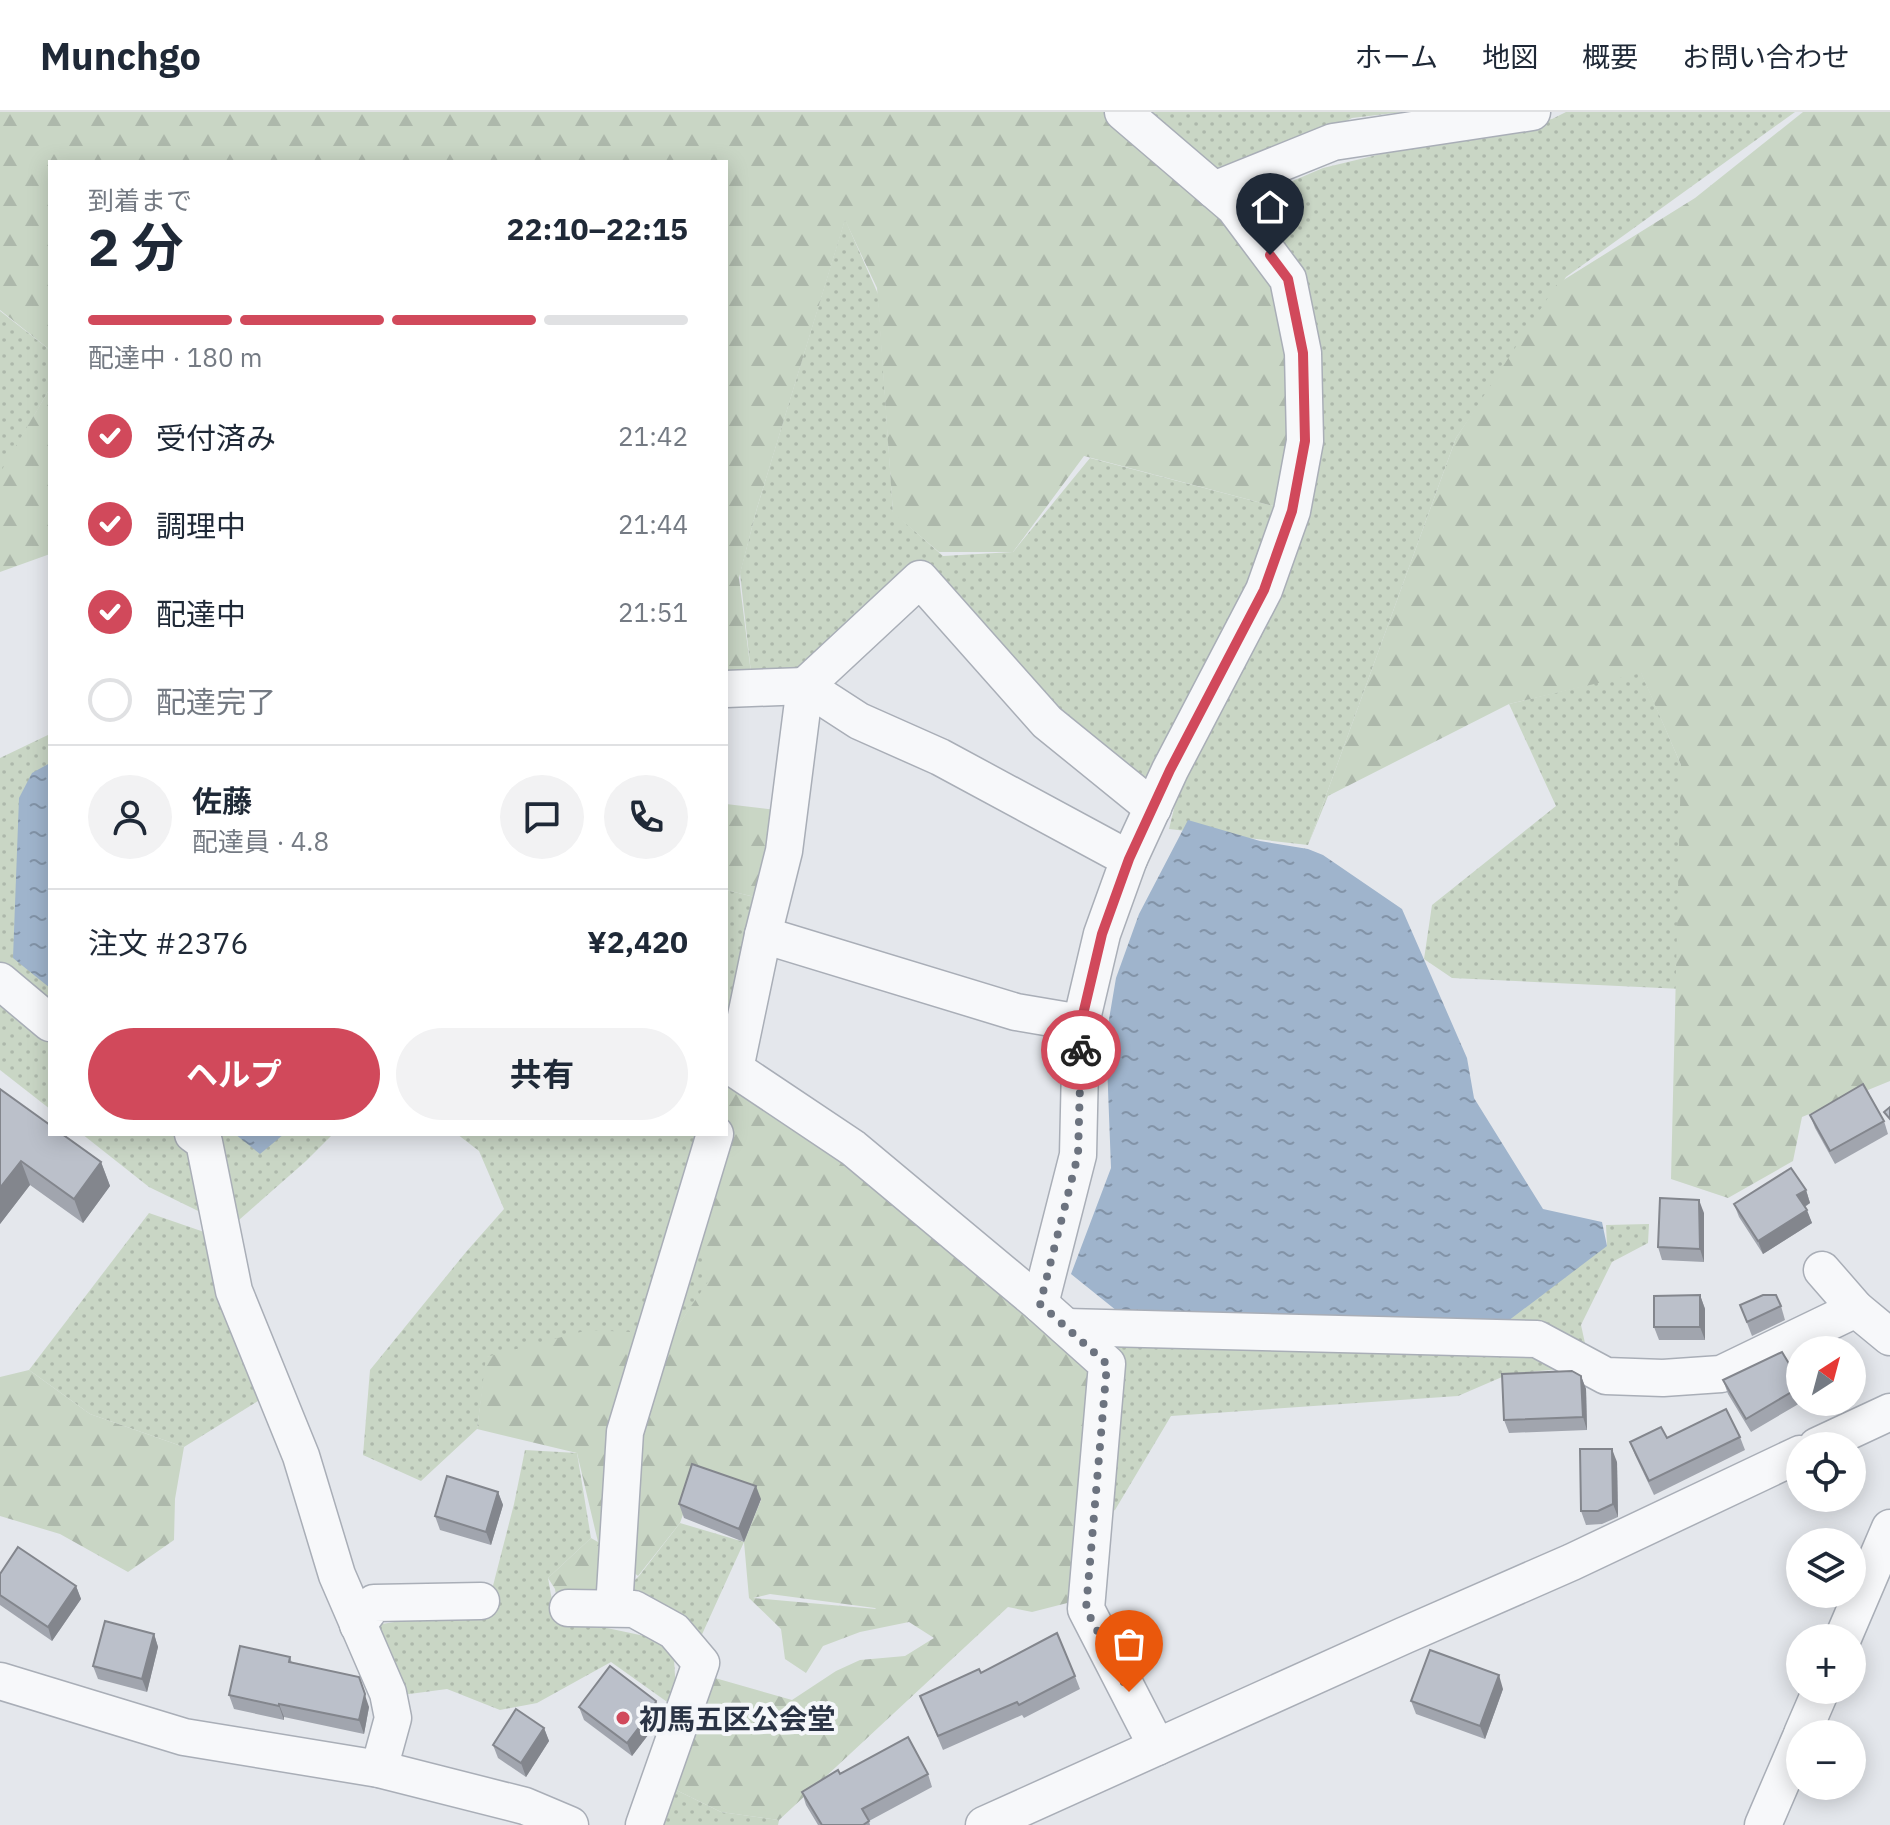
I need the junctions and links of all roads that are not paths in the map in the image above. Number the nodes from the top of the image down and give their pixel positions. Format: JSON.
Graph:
{"nodes":[{"id":1,"x":1123,"y":112,"type":"edge"},
{"id":2,"x":1532,"y":112,"type":"edge"},
{"id":3,"x":1214,"y":190,"type":"junction"},
{"id":4,"x":805,"y":686,"type":"junction"},
{"id":5,"x":728,"y":689,"type":"edge"},
{"id":6,"x":1153,"y":808,"type":"junction"},
{"id":7,"x":1129,"y":859,"type":"junction"},
{"id":8,"x":763,"y":935,"type":"junction"},
{"id":9,"x":0,"y":981,"type":"edge"},
{"id":10,"x":48,"y":1021,"type":"edge"},
{"id":11,"x":1081,"y":1023,"type":"junction"},
{"id":12,"x":730,"y":1083,"type":"edge"},
{"id":13,"x":196,"y":1136,"type":"edge"},
{"id":14,"x":714,"y":1136,"type":"edge"},
{"id":15,"x":1822,"y":1270,"type":"dead end"},
{"id":16,"x":1856,"y":1309,"type":"junction"},
{"id":17,"x":1053,"y":1316,"type":"junction"},
{"id":18,"x":1890,"y":1337,"type":"edge"},
{"id":19,"x":1890,"y":1412,"type":"edge"},
{"id":20,"x":1847,"y":1432,"type":"edge"},
{"id":21,"x":1786,"y":1461,"type":"edge"},
{"id":22,"x":1890,"y":1528,"type":"edge"},
{"id":23,"x":481,"y":1601,"type":"dead end"},
{"id":24,"x":568,"y":1608,"type":"dead end"},
{"id":25,"x":614,"y":1608,"type":"junction"},
{"id":26,"x":1849,"y":1624,"type":"edge"},
{"id":27,"x":358,"y":1625,"type":"junction"},
{"id":28,"x":0,"y":1681,"type":"edge"},
{"id":29,"x":1157,"y":1747,"type":"junction"},
{"id":30,"x":379,"y":1769,"type":"junction"},
{"id":31,"x":1786,"y":1771,"type":"edge"},
{"id":32,"x":570,"y":1825,"type":"edge"},
{"id":33,"x":644,"y":1825,"type":"edge"},
{"id":34,"x":984,"y":1825,"type":"edge"},
{"id":35,"x":1763,"y":1825,"type":"edge"}],
"edges":[{"from":1,"to":3,"type":"street"},
{"from":2,"to":3,"type":"street"},
{"from":3,"to":6,"type":"street"},
{"from":4,"to":5,"type":"street"},
{"from":4,"to":6,"type":"street"},
{"from":4,"to":7,"type":"street"},
{"from":4,"to":8,"type":"street"},
{"from":6,"to":7,"type":"street"},
{"from":7,"to":11,"type":"street"},
{"from":8,"to":11,"type":"street"},
{"from":8,"to":12,"type":"street"},
{"from":9,"to":10,"type":"street"},
{"from":11,"to":17,"type":"street"},
{"from":12,"to":17,"type":"street"},
{"from":13,"to":27,"type":"street"},
{"from":14,"to":25,"type":"street"},
{"from":15,"to":16,"type":"street"},
{"from":16,"to":17,"type":"street"},
{"from":16,"to":18,"type":"street"},
{"from":17,"to":29,"type":"street"},
{"from":19,"to":20,"type":"street"},
{"from":21,"to":29,"type":"street"},
{"from":22,"to":26,"type":"street"},
{"from":23,"to":27,"type":"street"},
{"from":24,"to":25,"type":"street"},
{"from":25,"to":33,"type":"street"},
{"from":27,"to":30,"type":"street"},
{"from":28,"to":30,"type":"street"},
{"from":29,"to":34,"type":"street"},
{"from":30,"to":32,"type":"street"},
{"from":31,"to":35,"type":"street"}]}
